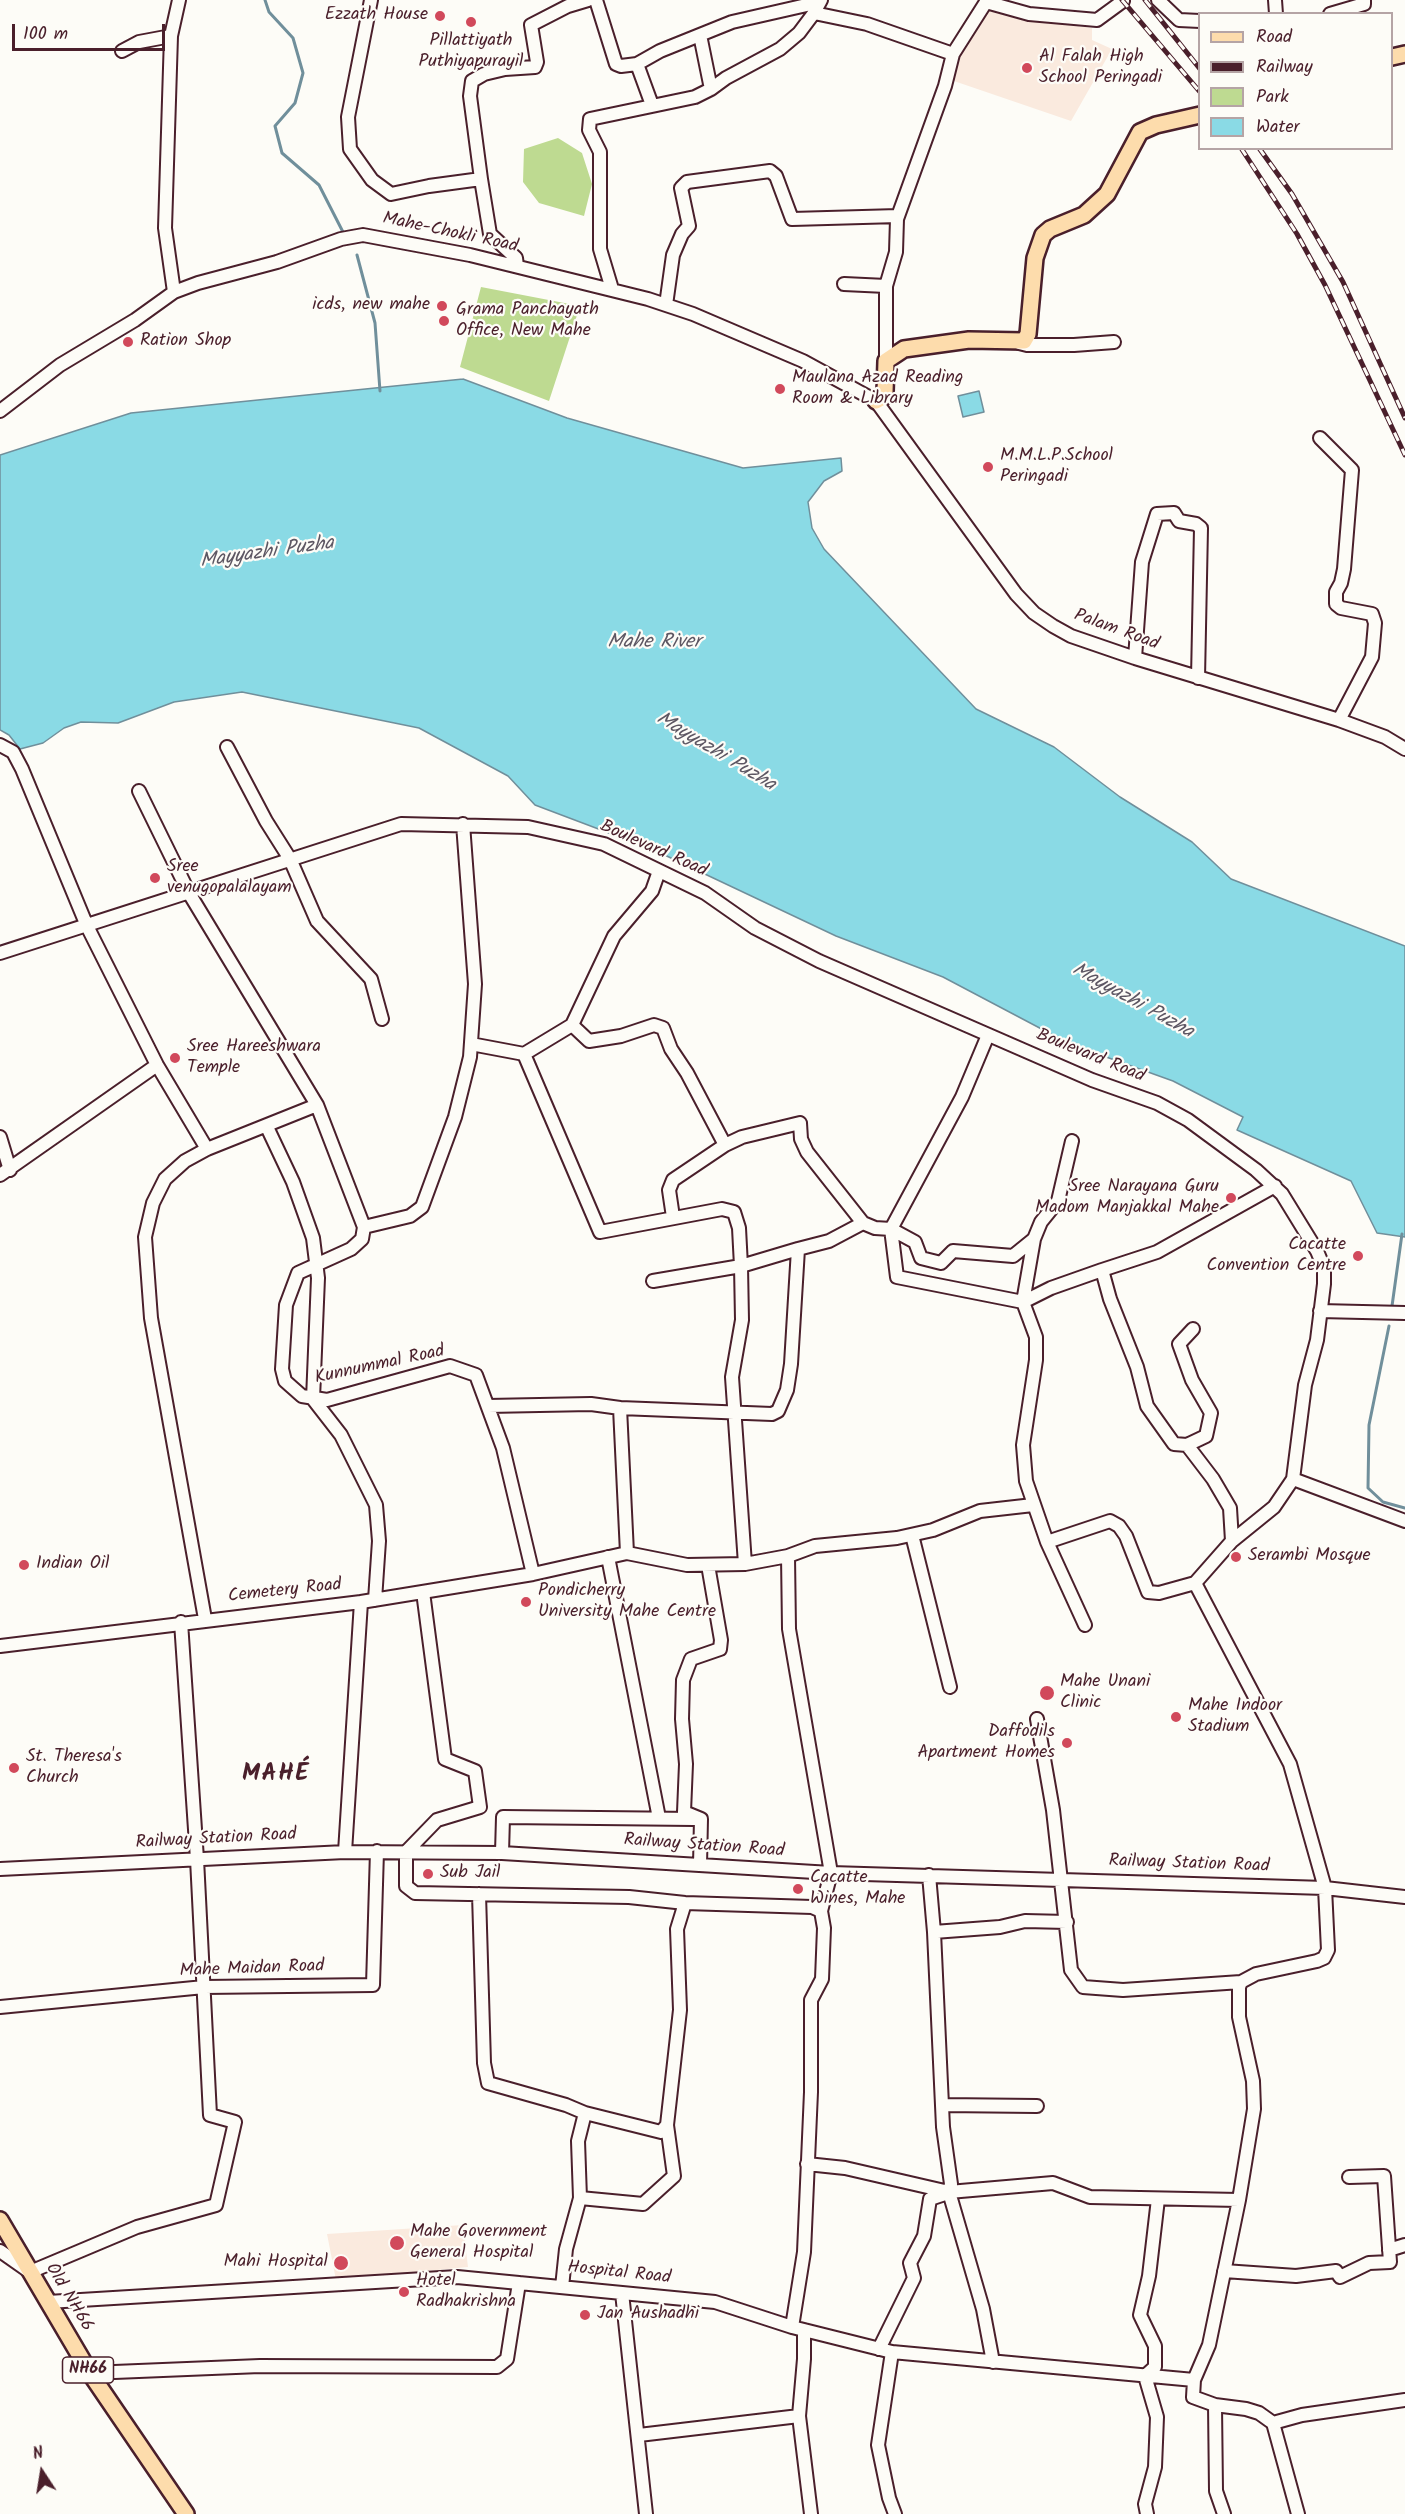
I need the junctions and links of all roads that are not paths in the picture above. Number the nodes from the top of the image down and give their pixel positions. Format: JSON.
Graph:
{"nodes":[{"id":1,"x":179,"y":0,"type":"edge"},
{"id":2,"x":371,"y":0,"type":"edge"},
{"id":3,"x":588,"y":0,"type":"edge"},
{"id":4,"x":596,"y":0,"type":"edge"},
{"id":5,"x":1158,"y":0,"type":"edge"},
{"id":6,"x":1364,"y":0,"type":"edge"},
{"id":7,"x":1123,"y":1,"type":"edge"},
{"id":8,"x":819,"y":5,"type":"edge"},
{"id":9,"x":1338,"y":12,"type":"edge"},
{"id":10,"x":1198,"y":21,"type":"edge"},
{"id":11,"x":700,"y":35,"type":"junction"},
{"id":12,"x":171,"y":36,"type":"junction"},
{"id":13,"x":122,"y":51,"type":"dead end"},
{"id":14,"x":953,"y":54,"type":"junction"},
{"id":15,"x":637,"y":64,"type":"junction"},
{"id":16,"x":711,"y":89,"type":"junction"},
{"id":17,"x":652,"y":105,"type":"junction"},
{"id":18,"x":1198,"y":115,"type":"edge"},
{"id":19,"x":481,"y":179,"type":"junction"},
{"id":20,"x":898,"y":216,"type":"junction"},
{"id":21,"x":517,"y":266,"type":"junction"},
{"id":22,"x":844,"y":284,"type":"dead end"},
{"id":23,"x":886,"y":286,"type":"junction"},
{"id":24,"x":612,"y":289,"type":"junction"},
{"id":25,"x":174,"y":292,"type":"junction"},
{"id":26,"x":666,"y":305,"type":"junction"},
{"id":27,"x":1114,"y":342,"type":"dead end"},
{"id":28,"x":1019,"y":343,"type":"junction"},
{"id":29,"x":886,"y":361,"type":"junction"},
{"id":30,"x":876,"y":400,"type":"junction"},
{"id":31,"x":0,"y":411,"type":"edge"},
{"id":32,"x":1320,"y":438,"type":"dead end"},
{"id":33,"x":1135,"y":658,"type":"junction"},
{"id":34,"x":1198,"y":678,"type":"junction"},
{"id":35,"x":1339,"y":720,"type":"junction"},
{"id":36,"x":0,"y":745,"type":"edge"},
{"id":37,"x":227,"y":747,"type":"dead end"},
{"id":38,"x":1405,"y":749,"type":"edge"},
{"id":39,"x":139,"y":791,"type":"dead end"},
{"id":40,"x":463,"y":824,"type":"junction"},
{"id":41,"x":290,"y":858,"type":"junction"},
{"id":42,"x":659,"y":871,"type":"junction"},
{"id":43,"x":189,"y":893,"type":"junction"},
{"id":44,"x":87,"y":927,"type":"junction"},
{"id":45,"x":0,"y":953,"type":"edge"},
{"id":46,"x":382,"y":1018,"type":"dead end"},
{"id":47,"x":572,"y":1025,"type":"junction"},
{"id":48,"x":988,"y":1035,"type":"junction"},
{"id":49,"x":471,"y":1044,"type":"junction"},
{"id":50,"x":524,"y":1054,"type":"junction"},
{"id":51,"x":158,"y":1065,"type":"junction"},
{"id":52,"x":317,"y":1105,"type":"junction"},
{"id":53,"x":267,"y":1127,"type":"junction"},
{"id":54,"x":0,"y":1137,"type":"edge"},
{"id":55,"x":1072,"y":1141,"type":"dead end"},
{"id":56,"x":725,"y":1145,"type":"junction"},
{"id":57,"x":207,"y":1149,"type":"junction"},
{"id":58,"x":5,"y":1172,"type":"edge"},
{"id":59,"x":1275,"y":1186,"type":"junction"},
{"id":60,"x":673,"y":1217,"type":"junction"},
{"id":61,"x":863,"y":1223,"type":"junction"},
{"id":62,"x":364,"y":1227,"type":"junction"},
{"id":63,"x":891,"y":1229,"type":"junction"},
{"id":64,"x":1034,"y":1239,"type":"junction"},
{"id":65,"x":798,"y":1249,"type":"junction"},
{"id":66,"x":316,"y":1265,"type":"junction"},
{"id":67,"x":741,"y":1266,"type":"junction"},
{"id":68,"x":1102,"y":1270,"type":"junction"},
{"id":69,"x":653,"y":1281,"type":"dead end"},
{"id":70,"x":1023,"y":1302,"type":"junction"},
{"id":71,"x":1320,"y":1311,"type":"junction"},
{"id":72,"x":1405,"y":1313,"type":"edge"},
{"id":73,"x":1193,"y":1329,"type":"dead end"},
{"id":74,"x":313,"y":1400,"type":"junction"},
{"id":75,"x":488,"y":1406,"type":"junction"},
{"id":76,"x":620,"y":1407,"type":"junction"},
{"id":77,"x":732,"y":1412,"type":"junction"},
{"id":78,"x":1187,"y":1445,"type":"junction"},
{"id":79,"x":1293,"y":1479,"type":"junction"},
{"id":80,"x":1033,"y":1505,"type":"junction"},
{"id":81,"x":1405,"y":1521,"type":"edge"},
{"id":82,"x":912,"y":1535,"type":"junction"},
{"id":83,"x":1232,"y":1541,"type":"junction"},
{"id":84,"x":1047,"y":1542,"type":"junction"},
{"id":85,"x":627,"y":1553,"type":"junction"},
{"id":86,"x":788,"y":1556,"type":"junction"},
{"id":87,"x":608,"y":1557,"type":"junction"},
{"id":88,"x":745,"y":1564,"type":"junction"},
{"id":89,"x":708,"y":1565,"type":"junction"},
{"id":90,"x":533,"y":1574,"type":"junction"},
{"id":91,"x":1195,"y":1583,"type":"junction"},
{"id":92,"x":423,"y":1592,"type":"junction"},
{"id":93,"x":375,"y":1600,"type":"junction"},
{"id":94,"x":361,"y":1602,"type":"junction"},
{"id":95,"x":205,"y":1619,"type":"junction"},
{"id":96,"x":181,"y":1622,"type":"junction"},
{"id":97,"x":1085,"y":1625,"type":"dead end"},
{"id":98,"x":0,"y":1646,"type":"edge"},
{"id":99,"x":950,"y":1687,"type":"dead end"},
{"id":100,"x":1037,"y":1719,"type":"dead end"},
{"id":101,"x":659,"y":1818,"type":"junction"},
{"id":102,"x":701,"y":1819,"type":"junction"},
{"id":103,"x":377,"y":1851,"type":"junction"},
{"id":104,"x":345,"y":1852,"type":"junction"},
{"id":105,"x":406,"y":1852,"type":"junction"},
{"id":106,"x":502,"y":1853,"type":"junction"},
{"id":107,"x":197,"y":1859,"type":"junction"},
{"id":108,"x":700,"y":1865,"type":"junction"},
{"id":109,"x":0,"y":1869,"type":"edge"},
{"id":110,"x":831,"y":1873,"type":"junction"},
{"id":111,"x":929,"y":1875,"type":"junction"},
{"id":112,"x":1059,"y":1878,"type":"junction"},
{"id":113,"x":1325,"y":1887,"type":"junction"},
{"id":114,"x":479,"y":1894,"type":"junction"},
{"id":115,"x":1405,"y":1897,"type":"edge"},
{"id":116,"x":684,"y":1903,"type":"junction"},
{"id":117,"x":821,"y":1911,"type":"junction"},
{"id":118,"x":1067,"y":1922,"type":"junction"},
{"id":119,"x":934,"y":1932,"type":"junction"},
{"id":120,"x":1240,"y":1982,"type":"junction"},
{"id":121,"x":204,"y":1987,"type":"junction"},
{"id":122,"x":0,"y":2007,"type":"edge"},
{"id":123,"x":942,"y":2105,"type":"junction"},
{"id":124,"x":1037,"y":2106,"type":"dead end"},
{"id":125,"x":585,"y":2113,"type":"junction"},
{"id":126,"x":667,"y":2126,"type":"junction"},
{"id":127,"x":807,"y":2164,"type":"junction"},
{"id":128,"x":1349,"y":2177,"type":"dead end"},
{"id":129,"x":949,"y":2192,"type":"junction"},
{"id":130,"x":580,"y":2198,"type":"junction"},
{"id":131,"x":1158,"y":2199,"type":"junction"},
{"id":132,"x":1239,"y":2200,"type":"junction"},
{"id":133,"x":0,"y":2220,"type":"edge"},
{"id":134,"x":1405,"y":2245,"type":"edge"},
{"id":135,"x":1389,"y":2250,"type":"junction"},
{"id":136,"x":0,"y":2252,"type":"edge"},
{"id":137,"x":1224,"y":2271,"type":"junction"},
{"id":138,"x":30,"y":2272,"type":"junction"},
{"id":139,"x":519,"y":2283,"type":"junction"},
{"id":140,"x":561,"y":2287,"type":"junction"},
{"id":141,"x":622,"y":2293,"type":"junction"},
{"id":142,"x":48,"y":2302,"type":"junction"},
{"id":143,"x":798,"y":2329,"type":"junction"},
{"id":144,"x":879,"y":2349,"type":"junction"},
{"id":145,"x":892,"y":2352,"type":"junction"},
{"id":146,"x":993,"y":2362,"type":"junction"},
{"id":147,"x":90,"y":2373,"type":"junction"},
{"id":148,"x":1145,"y":2376,"type":"junction"},
{"id":149,"x":1194,"y":2380,"type":"junction"},
{"id":150,"x":1405,"y":2400,"type":"edge"},
{"id":151,"x":1215,"y":2405,"type":"junction"},
{"id":152,"x":799,"y":2416,"type":"junction"},
{"id":153,"x":1273,"y":2423,"type":"junction"},
{"id":154,"x":639,"y":2435,"type":"junction"},
{"id":155,"x":186,"y":2514,"type":"edge"},
{"id":156,"x":646,"y":2514,"type":"edge"},
{"id":157,"x":811,"y":2514,"type":"edge"},
{"id":158,"x":895,"y":2514,"type":"edge"},
{"id":159,"x":1147,"y":2514,"type":"edge"},
{"id":160,"x":1224,"y":2514,"type":"edge"},
{"id":161,"x":1298,"y":2514,"type":"edge"}],
"edges":[{"from":1,"to":12,"type":"street"},
{"from":2,"to":19,"type":"street"},
{"from":3,"to":19,"type":"street"},
{"from":4,"to":15,"type":"street"},
{"from":5,"to":10,"type":"street"},
{"from":6,"to":9,"type":"street"},
{"from":7,"to":14,"type":"street"},
{"from":8,"to":11,"type":"street"},
{"from":8,"to":14,"type":"street"},
{"from":8,"to":16,"type":"street"},
{"from":11,"to":15,"type":"street"},
{"from":11,"to":16,"type":"street"},
{"from":12,"to":13,"type":"street"},
{"from":12,"to":25,"type":"street"},
{"from":14,"to":20,"type":"street"},
{"from":15,"to":17,"type":"street"},
{"from":16,"to":17,"type":"street"},
{"from":17,"to":24,"type":"street"},
{"from":18,"to":28,"type":"main road"},
{"from":19,"to":21,"type":"street"},
{"from":20,"to":23,"type":"street"},
{"from":20,"to":26,"type":"street"},
{"from":21,"to":24,"type":"street","name":"Mahe-Chokli Road"},
{"from":21,"to":25,"type":"street","name":"Mahe-Chokli Road"},
{"from":22,"to":23,"type":"street"},
{"from":23,"to":29,"type":"street"},
{"from":24,"to":26,"type":"street","name":"Mahe-Chokli Road"},
{"from":25,"to":31,"type":"street","name":"Mahe-Chokli Road"},
{"from":26,"to":30,"type":"street","name":"Mahe-Chokli Road"},
{"from":27,"to":28,"type":"street"},
{"from":28,"to":29,"type":"main road"},
{"from":29,"to":30,"type":"main road"},
{"from":30,"to":33,"type":"street","name":"Palam Road"},
{"from":32,"to":35,"type":"street"},
{"from":33,"to":34,"type":"street","name":"Palam Road"},
{"from":33,"to":34,"type":"street"},
{"from":34,"to":35,"type":"street","name":"Palam Road"},
{"from":35,"to":38,"type":"street","name":"Palam Road"},
{"from":36,"to":44,"type":"street"},
{"from":37,"to":41,"type":"street"},
{"from":39,"to":43,"type":"street"},
{"from":40,"to":41,"type":"street","name":"Boulevard Road"},
{"from":40,"to":42,"type":"street","name":"Boulevard Road"},
{"from":40,"to":49,"type":"street"},
{"from":41,"to":43,"type":"street","name":"Boulevard Road"},
{"from":41,"to":46,"type":"street"},
{"from":42,"to":47,"type":"street"},
{"from":42,"to":48,"type":"street","name":"Boulevard Road"},
{"from":43,"to":44,"type":"street","name":"Boulevard Road"},
{"from":43,"to":52,"type":"street"},
{"from":44,"to":45,"type":"street","name":"Boulevard Road"},
{"from":44,"to":51,"type":"street"},
{"from":47,"to":50,"type":"street"},
{"from":47,"to":56,"type":"street"},
{"from":48,"to":59,"type":"street","name":"Boulevard Road"},
{"from":48,"to":63,"type":"street"},
{"from":49,"to":50,"type":"street"},
{"from":49,"to":62,"type":"street"},
{"from":50,"to":60,"type":"street"},
{"from":51,"to":57,"type":"street"},
{"from":51,"to":58,"type":"street"},
{"from":52,"to":53,"type":"street"},
{"from":52,"to":62,"type":"street"},
{"from":53,"to":57,"type":"street"},
{"from":53,"to":66,"type":"street"},
{"from":54,"to":58,"type":"street"},
{"from":55,"to":64,"type":"street"},
{"from":56,"to":60,"type":"street"},
{"from":56,"to":61,"type":"street"},
{"from":57,"to":95,"type":"street"},
{"from":59,"to":68,"type":"street"},
{"from":59,"to":71,"type":"street","name":"Boulevard Road"},
{"from":60,"to":67,"type":"street"},
{"from":61,"to":63,"type":"street"},
{"from":61,"to":65,"type":"street"},
{"from":62,"to":66,"type":"street","name":"Kunnummal Road"},
{"from":63,"to":64,"type":"street"},
{"from":63,"to":70,"type":"street"},
{"from":64,"to":70,"type":"street"},
{"from":65,"to":67,"type":"street"},
{"from":65,"to":77,"type":"street"},
{"from":66,"to":74,"type":"street"},
{"from":66,"to":74,"type":"street","name":"Kunnummal Road"},
{"from":67,"to":69,"type":"street"},
{"from":67,"to":77,"type":"street"},
{"from":68,"to":70,"type":"street"},
{"from":68,"to":78,"type":"street"},
{"from":70,"to":80,"type":"street"},
{"from":71,"to":72,"type":"street"},
{"from":71,"to":79,"type":"street","name":"Boulevard Road"},
{"from":73,"to":78,"type":"street"},
{"from":74,"to":75,"type":"street","name":"Kunnummal Road"},
{"from":74,"to":93,"type":"street"},
{"from":75,"to":76,"type":"street"},
{"from":75,"to":90,"type":"street","name":"Kunnummal Road"},
{"from":76,"to":77,"type":"street"},
{"from":76,"to":85,"type":"street"},
{"from":77,"to":88,"type":"street"},
{"from":78,"to":83,"type":"street"},
{"from":79,"to":81,"type":"street"},
{"from":79,"to":83,"type":"street"},
{"from":80,"to":82,"type":"street"},
{"from":80,"to":84,"type":"street"},
{"from":82,"to":86,"type":"street"},
{"from":82,"to":99,"type":"street"},
{"from":83,"to":91,"type":"street"},
{"from":84,"to":91,"type":"street"},
{"from":84,"to":97,"type":"street"},
{"from":85,"to":87,"type":"street"},
{"from":85,"to":89,"type":"street"},
{"from":86,"to":88,"type":"street"},
{"from":86,"to":110,"type":"street"},
{"from":87,"to":90,"type":"street"},
{"from":87,"to":101,"type":"street"},
{"from":88,"to":89,"type":"street"},
{"from":89,"to":102,"type":"street"},
{"from":90,"to":92,"type":"street"},
{"from":91,"to":113,"type":"street"},
{"from":92,"to":93,"type":"street"},
{"from":92,"to":105,"type":"street"},
{"from":93,"to":94,"type":"street"},
{"from":94,"to":95,"type":"street","name":"Cemetery Road"},
{"from":94,"to":104,"type":"street","name":"Cemetery Road"},
{"from":95,"to":96,"type":"street","name":"Cemetery Road"},
{"from":96,"to":98,"type":"street","name":"Cemetery Road"},
{"from":96,"to":107,"type":"street"},
{"from":100,"to":112,"type":"street"},
{"from":101,"to":102,"type":"street"},
{"from":101,"to":106,"type":"street"},
{"from":102,"to":108,"type":"street"},
{"from":103,"to":104,"type":"street","name":"Railway Station Road"},
{"from":103,"to":105,"type":"street","name":"Railway Station Road"},
{"from":103,"to":121,"type":"street","name":"Mahe Maidan Road"},
{"from":104,"to":107,"type":"street","name":"Railway Station Road"},
{"from":105,"to":106,"type":"street","name":"Railway Station Road"},
{"from":105,"to":114,"type":"street"},
{"from":106,"to":108,"type":"street","name":"Railway Station Road"},
{"from":107,"to":109,"type":"street","name":"Railway Station Road"},
{"from":107,"to":121,"type":"street"},
{"from":108,"to":110,"type":"street","name":"Railway Station Road"},
{"from":110,"to":111,"type":"street","name":"Railway Station Road"},
{"from":110,"to":117,"type":"street"},
{"from":111,"to":112,"type":"street","name":"Railway Station Road"},
{"from":111,"to":119,"type":"street"},
{"from":112,"to":113,"type":"street","name":"Railway Station Road"},
{"from":112,"to":118,"type":"street"},
{"from":113,"to":115,"type":"street","name":"Railway Station Road"},
{"from":113,"to":120,"type":"street"},
{"from":114,"to":116,"type":"street"},
{"from":114,"to":125,"type":"street"},
{"from":116,"to":117,"type":"street"},
{"from":116,"to":126,"type":"street"},
{"from":117,"to":127,"type":"street"},
{"from":118,"to":119,"type":"street"},
{"from":118,"to":120,"type":"street"},
{"from":119,"to":123,"type":"street"},
{"from":120,"to":132,"type":"street"},
{"from":121,"to":122,"type":"street","name":"Mahe Maidan Road"},
{"from":121,"to":138,"type":"street"},
{"from":123,"to":124,"type":"street"},
{"from":123,"to":129,"type":"street"},
{"from":125,"to":126,"type":"street"},
{"from":125,"to":130,"type":"street"},
{"from":126,"to":130,"type":"street"},
{"from":127,"to":129,"type":"street"},
{"from":127,"to":143,"type":"street"},
{"from":128,"to":135,"type":"street"},
{"from":129,"to":131,"type":"street"},
{"from":129,"to":144,"type":"street"},
{"from":129,"to":146,"type":"street"},
{"from":130,"to":140,"type":"street"},
{"from":131,"to":132,"type":"street"},
{"from":131,"to":148,"type":"street"},
{"from":132,"to":137,"type":"street"},
{"from":133,"to":138,"type":"main road","name":"Old NH66","number":"NH66"},
{"from":134,"to":135,"type":"street"},
{"from":135,"to":137,"type":"street"},
{"from":136,"to":138,"type":"street"},
{"from":137,"to":149,"type":"street"},
{"from":138,"to":142,"type":"main road","name":"Old NH66","number":"NH66"},
{"from":139,"to":140,"type":"street","name":"Hospital Road"},
{"from":139,"to":142,"type":"street","name":"Hospital Road"},
{"from":139,"to":147,"type":"street"},
{"from":140,"to":141,"type":"street","name":"Hospital Road"},
{"from":141,"to":143,"type":"street","name":"Hospital Road"},
{"from":141,"to":154,"type":"street"},
{"from":142,"to":147,"type":"main road","name":"Old NH66","number":"NH66"},
{"from":143,"to":144,"type":"street","name":"Hospital Road"},
{"from":143,"to":152,"type":"street"},
{"from":144,"to":145,"type":"street","name":"Hospital Road"},
{"from":145,"to":146,"type":"street","name":"Hospital Road"},
{"from":145,"to":158,"type":"street"},
{"from":146,"to":148,"type":"street","name":"Hospital Road"},
{"from":147,"to":155,"type":"main road","name":"Old NH66","number":"NH66"},
{"from":148,"to":149,"type":"street","name":"Hospital Road"},
{"from":148,"to":159,"type":"street"},
{"from":149,"to":151,"type":"street"},
{"from":150,"to":153,"type":"street"},
{"from":151,"to":153,"type":"street"},
{"from":151,"to":160,"type":"street"},
{"from":152,"to":154,"type":"street"},
{"from":152,"to":157,"type":"street"},
{"from":153,"to":161,"type":"street"},
{"from":154,"to":156,"type":"street"}]}
